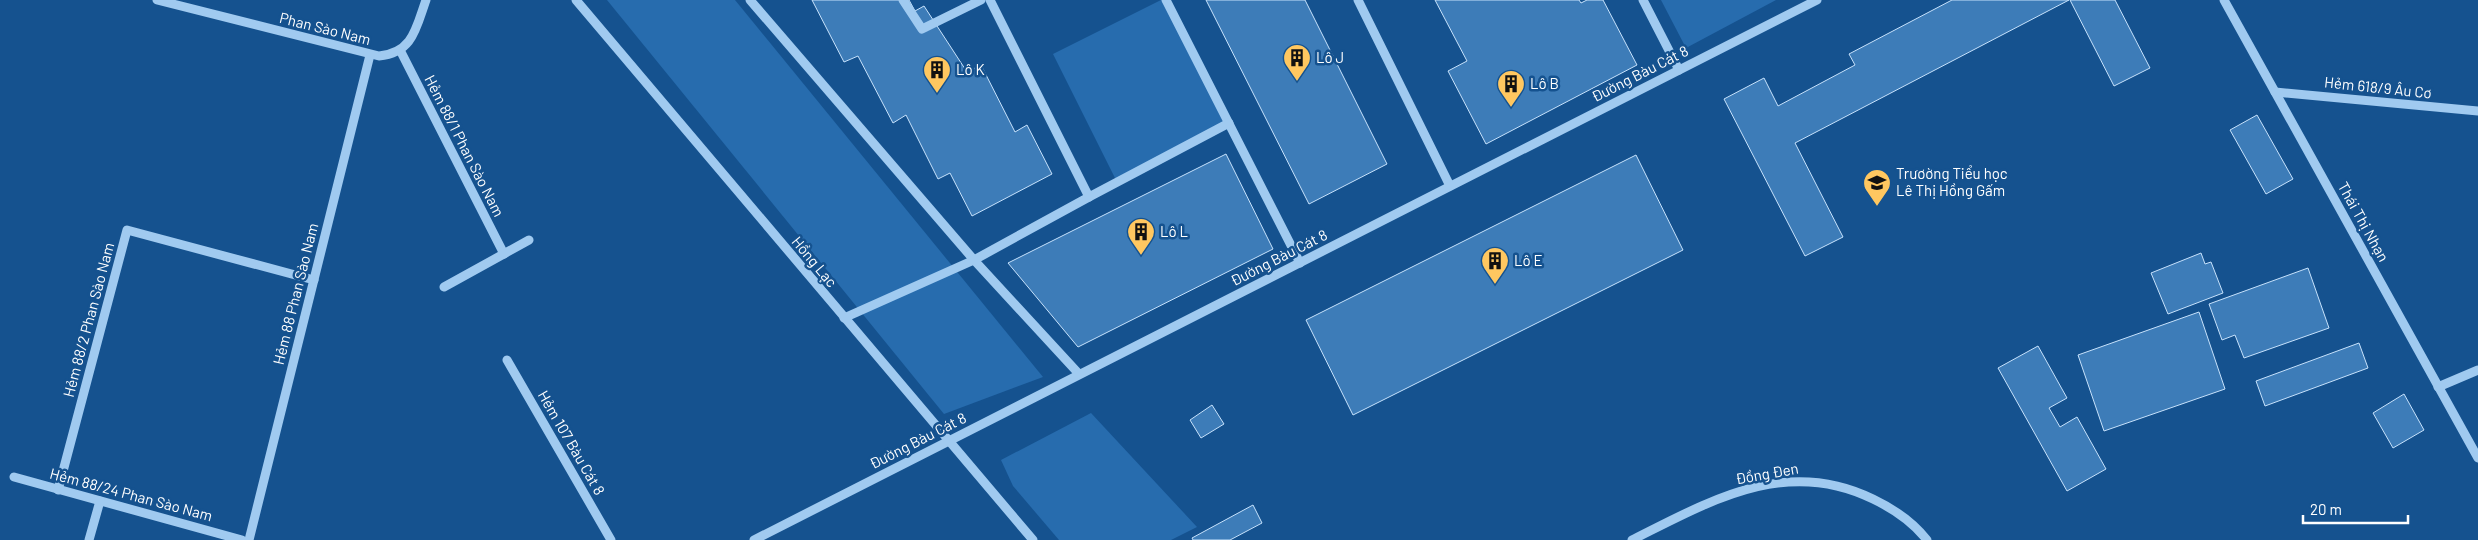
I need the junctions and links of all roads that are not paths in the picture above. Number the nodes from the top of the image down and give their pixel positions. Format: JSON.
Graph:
{"nodes":[{"id":1,"x":157,"y":0,"type":"edge"},
{"id":2,"x":426,"y":0,"type":"edge"},
{"id":3,"x":576,"y":0,"type":"edge"},
{"id":4,"x":750,"y":0,"type":"edge"},
{"id":5,"x":903,"y":0,"type":"edge"},
{"id":6,"x":981,"y":0,"type":"edge"},
{"id":7,"x":990,"y":0,"type":"edge"},
{"id":8,"x":1166,"y":0,"type":"edge"},
{"id":9,"x":1358,"y":0,"type":"edge"},
{"id":10,"x":1643,"y":0,"type":"edge"},
{"id":11,"x":1817,"y":0,"type":"edge"},
{"id":12,"x":2224,"y":0,"type":"edge"},
{"id":13,"x":400,"y":50,"type":"junction"},
{"id":14,"x":370,"y":55,"type":"junction"},
{"id":15,"x":1679,"y":70,"type":"junction"},
{"id":16,"x":2275,"y":92,"type":"junction"},
{"id":17,"x":2478,"y":111,"type":"edge"},
{"id":18,"x":1229,"y":123,"type":"junction"},
{"id":19,"x":1450,"y":186,"type":"junction"},
{"id":20,"x":1089,"y":197,"type":"junction"},
{"id":21,"x":529,"y":240,"type":"dead end"},
{"id":22,"x":504,"y":254,"type":"junction"},
{"id":23,"x":974,"y":260,"type":"junction"},
{"id":24,"x":1300,"y":262,"type":"junction"},
{"id":25,"x":314,"y":280,"type":"junction"},
{"id":26,"x":444,"y":287,"type":"dead end"},
{"id":27,"x":844,"y":318,"type":"junction"},
{"id":28,"x":507,"y":360,"type":"dead end"},
{"id":29,"x":2478,"y":370,"type":"edge"},
{"id":30,"x":1079,"y":374,"type":"junction"},
{"id":31,"x":2438,"y":386,"type":"junction"},
{"id":32,"x":948,"y":441,"type":"junction"},
{"id":33,"x":2478,"y":458,"type":"edge"},
{"id":34,"x":14,"y":477,"type":"dead end"},
{"id":35,"x":58,"y":490,"type":"junction"},
{"id":36,"x":100,"y":501,"type":"junction"},
{"id":37,"x":89,"y":540,"type":"edge"},
{"id":38,"x":242,"y":540,"type":"edge"},
{"id":39,"x":249,"y":540,"type":"edge"},
{"id":40,"x":612,"y":540,"type":"edge"},
{"id":41,"x":754,"y":540,"type":"edge"},
{"id":42,"x":1033,"y":540,"type":"edge"},
{"id":43,"x":1632,"y":540,"type":"edge"},
{"id":44,"x":1639,"y":540,"type":"edge"},
{"id":45,"x":1927,"y":540,"type":"edge"}],
"edges":[{"from":1,"to":14,"type":"street","name":"Phan Sào Nam"},
{"from":2,"to":13,"type":"street"},
{"from":3,"to":27,"type":"street","name":"Hồng Lạc"},
{"from":4,"to":23,"type":"street"},
{"from":5,"to":6,"type":"street"},
{"from":7,"to":20,"type":"street"},
{"from":8,"to":18,"type":"street"},
{"from":9,"to":19,"type":"street"},
{"from":10,"to":15,"type":"street"},
{"from":11,"to":15,"type":"street","name":"Đường Bàu Cát 8"},
{"from":12,"to":16,"type":"street","name":"Thái Thị Nhạn"},
{"from":13,"to":14,"type":"street","name":"Phan Sào Nam"},
{"from":13,"to":22,"type":"street","name":"Hẻm 88/1 Phan Sào Nam"},
{"from":14,"to":25,"type":"street","name":"Hẻm 88 Phan Sào Nam"},
{"from":15,"to":19,"type":"street","name":"Đường Bàu Cát 8"},
{"from":16,"to":17,"type":"street","name":"Hẻm 618/9 Âu Cơ"},
{"from":16,"to":31,"type":"street","name":"Thái Thị Nhạn"},
{"from":18,"to":20,"type":"street"},
{"from":18,"to":24,"type":"street"},
{"from":19,"to":24,"type":"street","name":"Đường Bàu Cát 8"},
{"from":20,"to":23,"type":"street"},
{"from":21,"to":22,"type":"street"},
{"from":22,"to":26,"type":"street"},
{"from":23,"to":27,"type":"street"},
{"from":23,"to":30,"type":"street"},
{"from":24,"to":30,"type":"street","name":"Đường Bàu Cát 8"},
{"from":25,"to":35,"type":"street","name":"Hẻm 88/2 Phan Sào Nam"},
{"from":25,"to":39,"type":"street","name":"Hẻm 88 Phan Sào Nam"},
{"from":27,"to":32,"type":"street","name":"Hồng Lạc"},
{"from":28,"to":40,"type":"street","name":"Hẻm 107 Bàu Cát 8"},
{"from":29,"to":31,"type":"street"},
{"from":30,"to":32,"type":"street","name":"Đường Bàu Cát 8"},
{"from":31,"to":33,"type":"street","name":"Thái Thị Nhạn"},
{"from":32,"to":41,"type":"street","name":"Đường Bàu Cát 8"},
{"from":32,"to":42,"type":"street","name":"Hồng Lạc"},
{"from":34,"to":35,"type":"street","name":"Hẻm 88/24 Phan Sào Nam"},
{"from":35,"to":36,"type":"street","name":"Hẻm 88/24 Phan Sào Nam"},
{"from":36,"to":37,"type":"street"},
{"from":36,"to":38,"type":"street","name":"Hẻm 88/24 Phan Sào Nam"},
{"from":43,"to":44,"type":"street","name":"Đồng Đen"},
{"from":43,"to":45,"type":"street","name":"Đồng Đen"}]}
